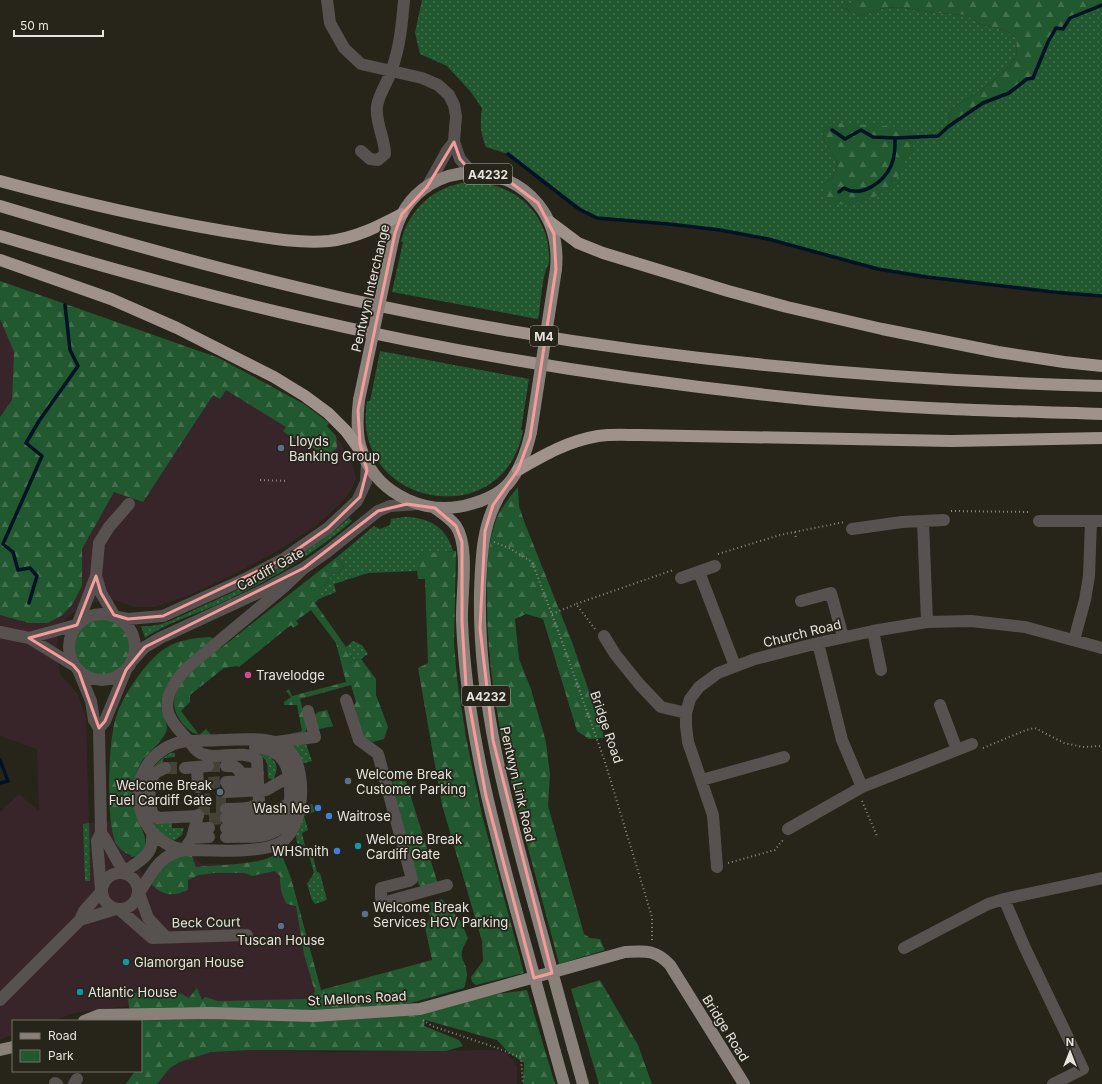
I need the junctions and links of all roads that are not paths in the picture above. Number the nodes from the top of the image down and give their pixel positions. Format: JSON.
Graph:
{"nodes":[{"id":1,"x":320,"y":0,"type":"edge"},
{"id":2,"x":327,"y":0,"type":"edge"},
{"id":3,"x":404,"y":0,"type":"edge"},
{"id":4,"x":330,"y":23,"type":"junction"},
{"id":5,"x":392,"y":71,"type":"junction"},
{"id":6,"x":454,"y":142,"type":"junction"},
{"id":7,"x":361,"y":151,"type":"dead end"},
{"id":8,"x":472,"y":173,"type":"junction"},
{"id":9,"x":0,"y":181,"type":"edge"},
{"id":10,"x":427,"y":187,"type":"junction"},
{"id":11,"x":0,"y":206,"type":"edge"},
{"id":12,"x":402,"y":214,"type":"junction"},
{"id":13,"x":550,"y":222,"type":"junction"},
{"id":14,"x":0,"y":236,"type":"edge"},
{"id":15,"x":0,"y":260,"type":"edge"},
{"id":16,"x":1102,"y":366,"type":"edge"},
{"id":17,"x":1102,"y":386,"type":"edge"},
{"id":18,"x":1102,"y":414,"type":"edge"},
{"id":19,"x":1102,"y":438,"type":"edge"},
{"id":20,"x":364,"y":458,"type":"junction"},
{"id":21,"x":518,"y":470,"type":"junction"},
{"id":22,"x":505,"y":487,"type":"junction"},
{"id":23,"x":129,"y":504,"type":"dead end"},
{"id":24,"x":418,"y":504,"type":"junction"},
{"id":25,"x":436,"y":508,"type":"junction"},
{"id":26,"x":944,"y":515,"type":"road end"},
{"id":27,"x":1036,"y":517,"type":"road end"},
{"id":28,"x":923,"y":521,"type":"junction"},
{"id":29,"x":1096,"y":521,"type":"edge"},
{"id":30,"x":849,"y":525,"type":"road end"},
{"id":31,"x":714,"y":561,"type":"road end"},
{"id":32,"x":304,"y":568,"type":"junction"},
{"id":33,"x":699,"y":572,"type":"junction"},
{"id":34,"x":678,"y":574,"type":"road end"},
{"id":35,"x":96,"y":576,"type":"junction"},
{"id":36,"x":801,"y":601,"type":"dead end"},
{"id":37,"x":116,"y":616,"type":"junction"},
{"id":38,"x":927,"y":622,"type":"junction"},
{"id":39,"x":77,"y":624,"type":"junction"},
{"id":40,"x":873,"y":631,"type":"junction"},
{"id":41,"x":0,"y":632,"type":"edge"},
{"id":42,"x":604,"y":636,"type":"road end"},
{"id":43,"x":843,"y":637,"type":"junction"},
{"id":44,"x":29,"y":638,"type":"junction"},
{"id":45,"x":1074,"y":640,"type":"junction"},
{"id":46,"x":818,"y":643,"type":"junction"},
{"id":47,"x":1102,"y":648,"type":"edge"},
{"id":48,"x":130,"y":665,"type":"junction"},
{"id":49,"x":735,"y":666,"type":"junction"},
{"id":50,"x":76,"y":668,"type":"junction"},
{"id":51,"x":881,"y":670,"type":"dead end"},
{"id":52,"x":346,"y":700,"type":"dead end"},
{"id":53,"x":940,"y":705,"type":"dead end"},
{"id":54,"x":308,"y":711,"type":"dead end"},
{"id":55,"x":686,"y":713,"type":"junction"},
{"id":56,"x":99,"y":728,"type":"junction"},
{"id":57,"x":189,"y":741,"type":"junction"},
{"id":58,"x":274,"y":742,"type":"junction"},
{"id":59,"x":975,"y":747,"type":"road end"},
{"id":60,"x":957,"y":750,"type":"junction"},
{"id":61,"x":784,"y":757,"type":"dead end"},
{"id":62,"x":165,"y":768,"type":"tunnel mouth"},
{"id":63,"x":185,"y":768,"type":"tunnel mouth"},
{"id":64,"x":294,"y":774,"type":"junction"},
{"id":65,"x":202,"y":776,"type":"tunnel mouth"},
{"id":66,"x":702,"y":780,"type":"junction"},
{"id":67,"x":259,"y":786,"type":"junction"},
{"id":68,"x":862,"y":787,"type":"junction"},
{"id":69,"x":226,"y":800,"type":"junction"},
{"id":70,"x":290,"y":803,"type":"junction"},
{"id":71,"x":788,"y":829,"type":"dead end"},
{"id":72,"x":101,"y":833,"type":"junction"},
{"id":73,"x":152,"y":833,"type":"junction"},
{"id":74,"x":184,"y":850,"type":"junction"},
{"id":75,"x":717,"y":866,"type":"dead end"},
{"id":76,"x":125,"y":872,"type":"junction"},
{"id":77,"x":1102,"y":878,"type":"edge"},
{"id":78,"x":447,"y":885,"type":"dead end"},
{"id":79,"x":102,"y":891,"type":"junction"},
{"id":80,"x":139,"y":893,"type":"junction"},
{"id":81,"x":1004,"y":899,"type":"junction"},
{"id":82,"x":118,"y":909,"type":"junction"},
{"id":83,"x":80,"y":920,"type":"junction"},
{"id":84,"x":165,"y":936,"type":"junction"},
{"id":85,"x":249,"y":937,"type":"dead end"},
{"id":86,"x":904,"y":948,"type":"dead end"},
{"id":87,"x":652,"y":952,"type":"joint"},
{"id":88,"x":0,"y":1000,"type":"edge"},
{"id":89,"x":86,"y":1020,"type":"edge"},
{"id":90,"x":12,"y":1047,"type":"edge"},
{"id":91,"x":0,"y":1050,"type":"edge"},
{"id":92,"x":564,"y":1084,"type":"edge"},
{"id":93,"x":583,"y":1084,"type":"edge"},
{"id":94,"x":744,"y":1084,"type":"edge"},
{"id":95,"x":1053,"y":1084,"type":"edge"}],
"edges":[{"from":1,"to":4,"type":"street"},
{"from":2,"to":4,"type":"street"},
{"from":3,"to":5,"type":"street"},
{"from":4,"to":5,"type":"street"},
{"from":5,"to":6,"type":"street"},
{"from":5,"to":7,"type":"street"},
{"from":6,"to":8,"type":"street"},
{"from":6,"to":10,"type":"street"},
{"from":8,"to":10,"type":"main road","name":"Pentwyn Interchange","number":"A4232"},
{"from":8,"to":13,"type":"main road","name":"Pentwyn Interchange","number":"A4232"},
{"from":9,"to":12,"type":"highway"},
{"from":10,"to":12,"type":"main road","name":"Pentwyn Interchange","number":"A4232"},
{"from":11,"to":17,"type":"highway","number":"M4"},
{"from":12,"to":20,"type":"main road","name":"Pentwyn Interchange","number":"A4232","bridge":true},
{"from":13,"to":16,"type":"highway"},
{"from":13,"to":21,"type":"main road","name":"Pentwyn Interchange","number":"A4232","bridge":true},
{"from":14,"to":18,"type":"highway","number":"M4"},
{"from":15,"to":20,"type":"highway"},
{"from":19,"to":21,"type":"highway"},
{"from":20,"to":24,"type":"main road","name":"Pentwyn Interchange","number":"A4232"},
{"from":20,"to":37,"type":"street","name":"Cardiff Gate"},
{"from":21,"to":22,"type":"main road","name":"Pentwyn Interchange","number":"A4232"},
{"from":22,"to":25,"type":"main road","name":"Pentwyn Interchange","number":"A4232"},
{"from":22,"to":93,"type":"main road","name":"Pentwyn Link Road","number":"A4232","bridge":true},
{"from":23,"to":35,"type":"street"},
{"from":24,"to":25,"type":"main road","name":"Pentwyn Interchange","number":"A4232"},
{"from":24,"to":32,"type":"street","name":"Cardiff Gate"},
{"from":25,"to":92,"type":"main road","number":"A4232","bridge":true},
{"from":26,"to":28,"type":"street"},
{"from":27,"to":29,"type":"street"},
{"from":28,"to":30,"type":"street"},
{"from":28,"to":38,"type":"street"},
{"from":29,"to":45,"type":"street"},
{"from":31,"to":33,"type":"street"},
{"from":32,"to":48,"type":"street","name":"Cardiff Gate"},
{"from":32,"to":57,"type":"street"},
{"from":33,"to":34,"type":"street"},
{"from":33,"to":49,"type":"street"},
{"from":35,"to":37,"type":"street"},
{"from":35,"to":39,"type":"street"},
{"from":36,"to":43,"type":"street"},
{"from":37,"to":39,"type":"street","name":"Cardiff Gate"},
{"from":37,"to":48,"type":"street","name":"Cardiff Gate"},
{"from":38,"to":40,"type":"street","name":"Church Road"},
{"from":38,"to":45,"type":"street","name":"Church Road"},
{"from":39,"to":44,"type":"street","name":"Cardiff Gate"},
{"from":39,"to":50,"type":"street"},
{"from":40,"to":43,"type":"street","name":"Church Road"},
{"from":40,"to":51,"type":"street"},
{"from":41,"to":44,"type":"street"},
{"from":42,"to":55,"type":"street"},
{"from":43,"to":46,"type":"street","name":"Church Road"},
{"from":44,"to":50,"type":"street","name":"Cardiff Gate"},
{"from":45,"to":47,"type":"street","name":"Church Road"},
{"from":46,"to":49,"type":"street","name":"Church Road"},
{"from":46,"to":68,"type":"street"},
{"from":48,"to":50,"type":"street","name":"Cardiff Gate"},
{"from":48,"to":56,"type":"street","name":"Cardiff Gate"},
{"from":49,"to":55,"type":"street","name":"Church Road"},
{"from":50,"to":56,"type":"street"},
{"from":52,"to":78,"type":"street"},
{"from":53,"to":60,"type":"street"},
{"from":54,"to":58,"type":"street"},
{"from":55,"to":66,"type":"street","name":"Church Road"},
{"from":56,"to":72,"type":"street"},
{"from":57,"to":58,"type":"street"},
{"from":57,"to":64,"type":"street"},
{"from":57,"to":67,"type":"street"},
{"from":57,"to":73,"type":"street"},
{"from":58,"to":64,"type":"street"},
{"from":59,"to":60,"type":"street"},
{"from":60,"to":68,"type":"street"},
{"from":61,"to":66,"type":"street"},
{"from":62,"to":74,"type":"street"},
{"from":63,"to":65,"type":"street"},
{"from":64,"to":67,"type":"street"},
{"from":64,"to":70,"type":"street"},
{"from":64,"to":74,"type":"street"},
{"from":66,"to":75,"type":"street","name":"Church Road"},
{"from":67,"to":69,"type":"street"},
{"from":67,"to":69,"type":"street"},
{"from":67,"to":69,"type":"street"},
{"from":68,"to":71,"type":"street"},
{"from":69,"to":70,"type":"street"},
{"from":69,"to":70,"type":"street"},
{"from":72,"to":76,"type":"street"},
{"from":72,"to":79,"type":"street"},
{"from":73,"to":74,"type":"street"},
{"from":73,"to":76,"type":"street"},
{"from":74,"to":80,"type":"street"},
{"from":76,"to":79,"type":"street"},
{"from":76,"to":80,"type":"street"},
{"from":77,"to":81,"type":"street"},
{"from":79,"to":82,"type":"street"},
{"from":79,"to":83,"type":"street"},
{"from":80,"to":82,"type":"street"},
{"from":80,"to":84,"type":"street","name":"Beck Court"},
{"from":81,"to":86,"type":"street"},
{"from":81,"to":95,"type":"street"},
{"from":82,"to":83,"type":"street"},
{"from":82,"to":84,"type":"street","name":"Beck Court"},
{"from":83,"to":88,"type":"street"},
{"from":84,"to":85,"type":"street","name":"Beck Court"},
{"from":87,"to":89,"type":"main road","name":"St Mellons Road"},
{"from":87,"to":94,"type":"main road","name":"Bridge Road"},
{"from":90,"to":91,"type":"main road"}]}
